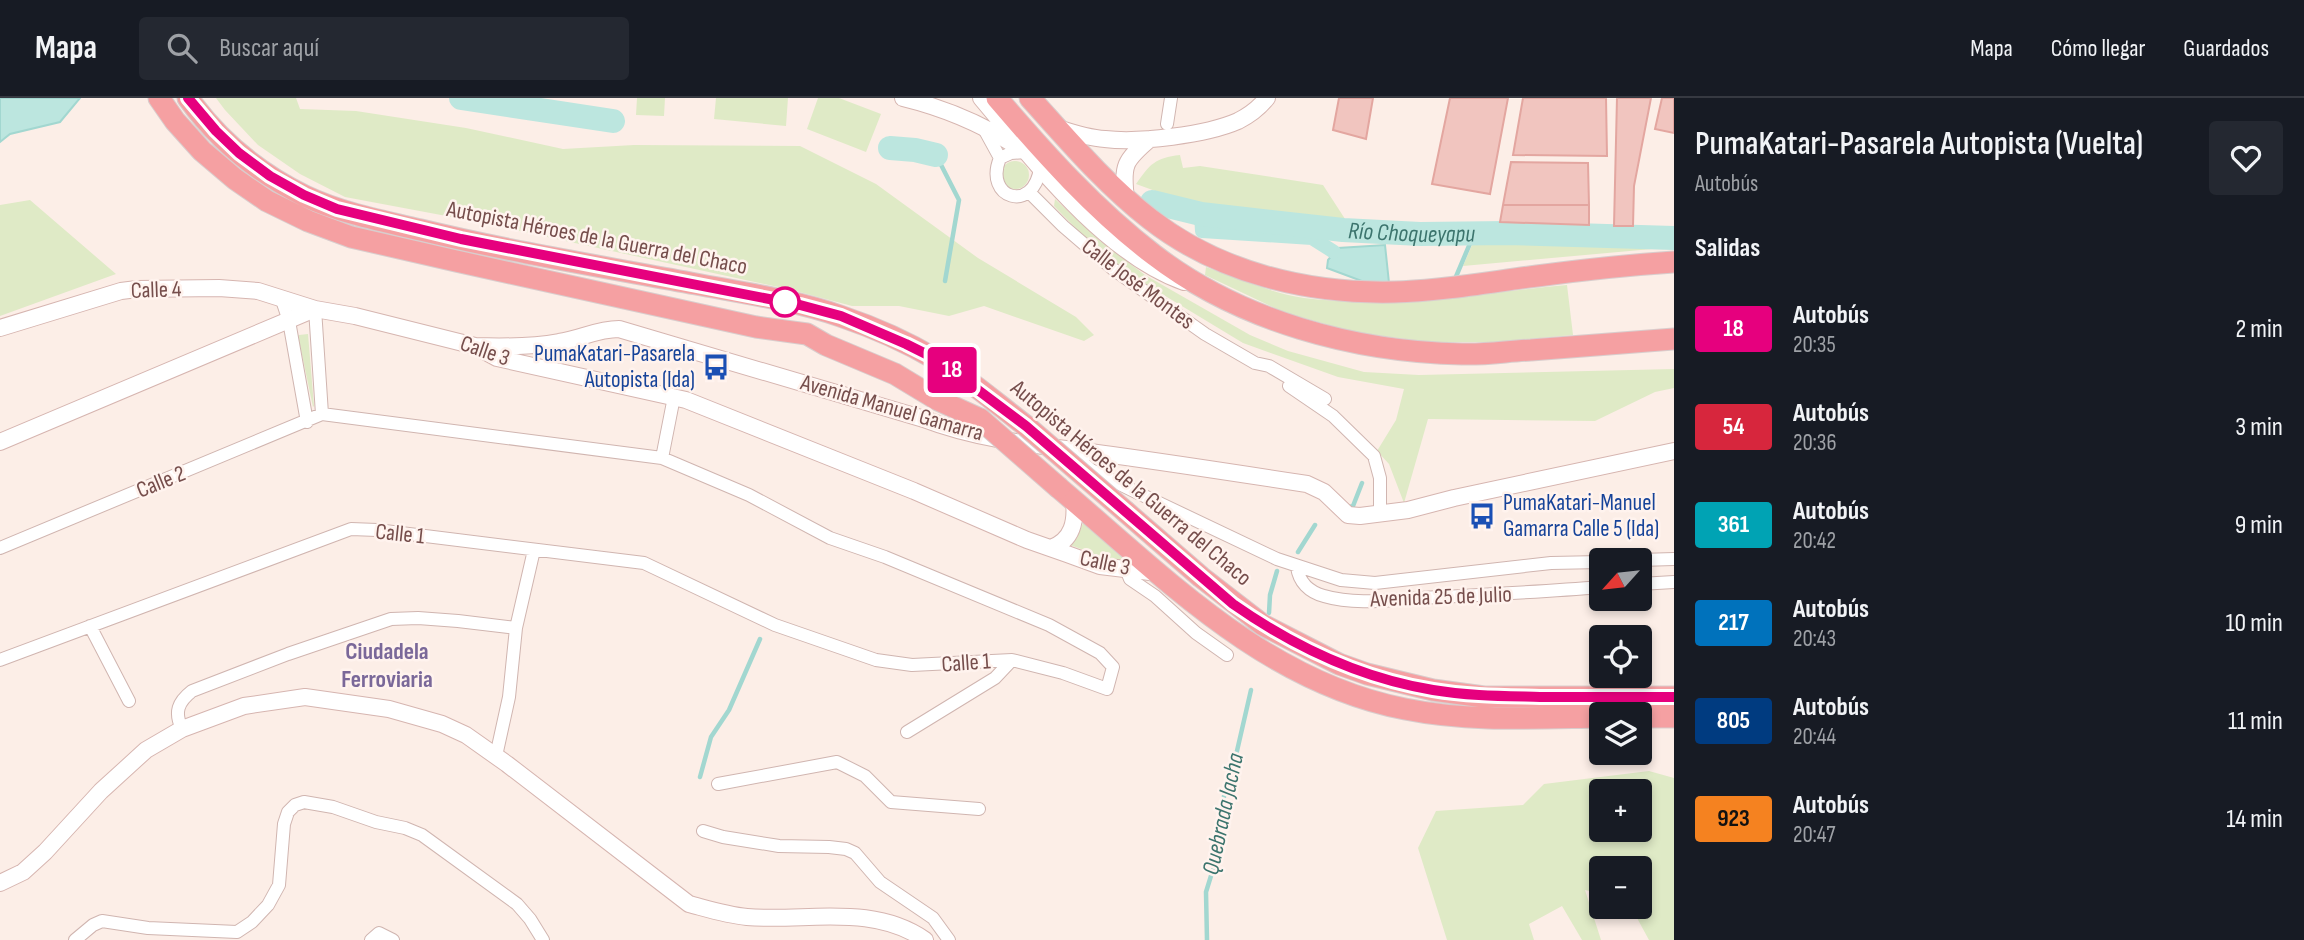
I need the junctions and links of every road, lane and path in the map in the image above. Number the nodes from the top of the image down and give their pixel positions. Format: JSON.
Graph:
{"nodes":[{"id":1,"x":159,"y":98,"type":"edge"},
{"id":2,"x":188,"y":98,"type":"edge"},
{"id":3,"x":903,"y":98,"type":"edge"},
{"id":4,"x":981,"y":98,"type":"edge"},
{"id":5,"x":997,"y":98,"type":"edge"},
{"id":6,"x":1030,"y":98,"type":"edge"},
{"id":7,"x":1171,"y":98,"type":"edge"},
{"id":8,"x":1267,"y":98,"type":"edge"},
{"id":9,"x":938,"y":102,"type":"edge"},
{"id":10,"x":981,"y":124,"type":"junction"},
{"id":11,"x":1167,"y":124,"type":"dead end"},
{"id":12,"x":1056,"y":128,"type":"junction"},
{"id":13,"x":1150,"y":139,"type":"junction"},
{"id":14,"x":1026,"y":152,"type":"junction"},
{"id":15,"x":1000,"y":158,"type":"junction"},
{"id":16,"x":1040,"y":168,"type":"junction"},
{"id":17,"x":1030,"y":193,"type":"junction"},
{"id":18,"x":1126,"y":199,"type":"junction"},
{"id":19,"x":1674,"y":262,"type":"edge"},
{"id":20,"x":1219,"y":295,"type":"junction"},
{"id":21,"x":281,"y":297,"type":"junction"},
{"id":22,"x":315,"y":309,"type":"junction"},
{"id":23,"x":289,"y":321,"type":"junction"},
{"id":24,"x":0,"y":328,"type":"edge"},
{"id":25,"x":1674,"y":339,"type":"edge"},
{"id":26,"x":475,"y":346,"type":"junction"},
{"id":27,"x":1255,"y":363,"type":"junction"},
{"id":28,"x":674,"y":397,"type":"junction"},
{"id":29,"x":1325,"y":399,"type":"dead end"},
{"id":30,"x":322,"y":414,"type":"junction"},
{"id":31,"x":307,"y":422,"type":"junction"},
{"id":32,"x":0,"y":442,"type":"edge"},
{"id":33,"x":1068,"y":450,"type":"junction"},
{"id":34,"x":1674,"y":451,"type":"edge"},
{"id":35,"x":662,"y":458,"type":"junction"},
{"id":36,"x":1067,"y":494,"type":"junction"},
{"id":37,"x":1380,"y":513,"type":"junction"},
{"id":38,"x":0,"y":548,"type":"edge"},
{"id":39,"x":1051,"y":548,"type":"junction"},
{"id":40,"x":534,"y":550,"type":"junction"},
{"id":41,"x":1674,"y":559,"type":"edge"},
{"id":42,"x":1652,"y":560,"type":"edge"},
{"id":43,"x":1589,"y":562,"type":"edge"},
{"id":44,"x":1297,"y":567,"type":"junction"},
{"id":45,"x":1126,"y":569,"type":"junction"},
{"id":46,"x":1160,"y":574,"type":"junction"},
{"id":47,"x":1674,"y":582,"type":"edge"},
{"id":48,"x":1652,"y":583,"type":"edge"},
{"id":49,"x":1589,"y":588,"type":"edge"},
{"id":50,"x":90,"y":626,"type":"junction"},
{"id":51,"x":516,"y":628,"type":"junction"},
{"id":52,"x":1227,"y":655,"type":"dead end"},
{"id":53,"x":0,"y":660,"type":"edge"},
{"id":54,"x":1012,"y":660,"type":"junction"},
{"id":55,"x":1674,"y":697,"type":"edge"},
{"id":56,"x":129,"y":701,"type":"dead end"},
{"id":57,"x":1589,"y":717,"type":"edge"},
{"id":58,"x":1652,"y":717,"type":"edge"},
{"id":59,"x":1674,"y":717,"type":"edge"},
{"id":60,"x":182,"y":729,"type":"junction"},
{"id":61,"x":906,"y":732,"type":"dead end"},
{"id":62,"x":496,"y":756,"type":"junction"},
{"id":63,"x":718,"y":784,"type":"dead end"},
{"id":64,"x":979,"y":809,"type":"dead end"},
{"id":65,"x":703,"y":831,"type":"dead end"},
{"id":66,"x":0,"y":883,"type":"edge"},
{"id":67,"x":75,"y":940,"type":"edge"},
{"id":68,"x":371,"y":940,"type":"edge"},
{"id":69,"x":393,"y":940,"type":"edge"},
{"id":70,"x":543,"y":940,"type":"edge"},
{"id":71,"x":925,"y":940,"type":"edge"},
{"id":72,"x":949,"y":940,"type":"edge"}],
"edges":[{"from":1,"to":36,"type":"highway","bridge":true},
{"from":2,"to":55,"type":"highway","name":"Autopista Héroes de la Guerra del Chaco","bridge":true},
{"from":3,"to":9,"type":"main road"},
{"from":4,"to":14,"type":"main road"},
{"from":5,"to":20,"type":"highway"},
{"from":6,"to":12,"type":"highway"},
{"from":7,"to":11,"type":"street"},
{"from":8,"to":13,"type":"main road"},
{"from":9,"to":10,"type":"main road"},
{"from":10,"to":14,"type":"main road"},
{"from":10,"to":15,"type":"street"},
{"from":12,"to":13,"type":"main road"},
{"from":12,"to":18,"type":"highway"},
{"from":13,"to":18,"type":"main road"},
{"from":14,"to":15,"type":"street"},
{"from":14,"to":16,"type":"main road"},
{"from":15,"to":17,"type":"street"},
{"from":16,"to":17,"type":"street"},
{"from":16,"to":20,"type":"main road"},
{"from":17,"to":27,"type":"street","name":"Calle José Montes"},
{"from":18,"to":19,"type":"highway"},
{"from":20,"to":25,"type":"highway"},
{"from":21,"to":22,"type":"main road","name":"Calle 4"},
{"from":21,"to":23,"type":"street"},
{"from":21,"to":24,"type":"main road","name":"Calle 4"},
{"from":22,"to":23,"type":"main road"},
{"from":22,"to":26,"type":"main road","name":"Calle 3"},
{"from":22,"to":30,"type":"street"},
{"from":23,"to":31,"type":"street"},
{"from":23,"to":32,"type":"main road"},
{"from":26,"to":28,"type":"main road","name":"Calle 3"},
{"from":26,"to":33,"type":"main road","name":"Avenida Manuel Gamarra"},
{"from":27,"to":29,"type":"street","name":"Calle José Montes"},
{"from":27,"to":37,"type":"street","name":"Calle José Montes"},
{"from":28,"to":35,"type":"street"},
{"from":28,"to":39,"type":"main road","name":"Calle 3"},
{"from":30,"to":31,"type":"street","name":"Calle 2"},
{"from":30,"to":35,"type":"street","name":"Calle 1"},
{"from":31,"to":38,"type":"street","name":"Calle 2"},
{"from":33,"to":37,"type":"main road","name":"Avenida Manuel Gamarra"},
{"from":33,"to":44,"type":"street","name":"Avenida 25 de Julio"},
{"from":34,"to":37,"type":"main road","name":"Avenida Manuel Gamarra"},
{"from":35,"to":54,"type":"street","name":"Calle 1"},
{"from":36,"to":39,"type":"main road","name":"Calle 3"},
{"from":36,"to":46,"type":"highway"},
{"from":39,"to":45,"type":"main road","name":"Calle 3"},
{"from":40,"to":50,"type":"street","name":"Calle 1"},
{"from":40,"to":51,"type":"street"},
{"from":40,"to":54,"type":"street","name":"Calle 1"},
{"from":41,"to":42,"type":"street"},
{"from":43,"to":44,"type":"street","name":"Avenida 25 de Julio"},
{"from":44,"to":49,"type":"street","name":"Avenida 25 de Julio"},
{"from":45,"to":46,"type":"main road","name":"Calle 3"},
{"from":45,"to":52,"type":"street"},
{"from":46,"to":57,"type":"highway"},
{"from":47,"to":48,"type":"street"},
{"from":50,"to":53,"type":"street","name":"Calle 1"},
{"from":50,"to":56,"type":"street"},
{"from":51,"to":60,"type":"street"},
{"from":51,"to":62,"type":"street"},
{"from":54,"to":61,"type":"street"},
{"from":58,"to":59,"type":"highway"},
{"from":60,"to":62,"type":"main road"},
{"from":60,"to":66,"type":"main road"},
{"from":62,"to":71,"type":"main road"},
{"from":63,"to":64,"type":"street"},
{"from":65,"to":72,"type":"street"},
{"from":67,"to":70,"type":"street"},
{"from":68,"to":69,"type":"street"}]}
